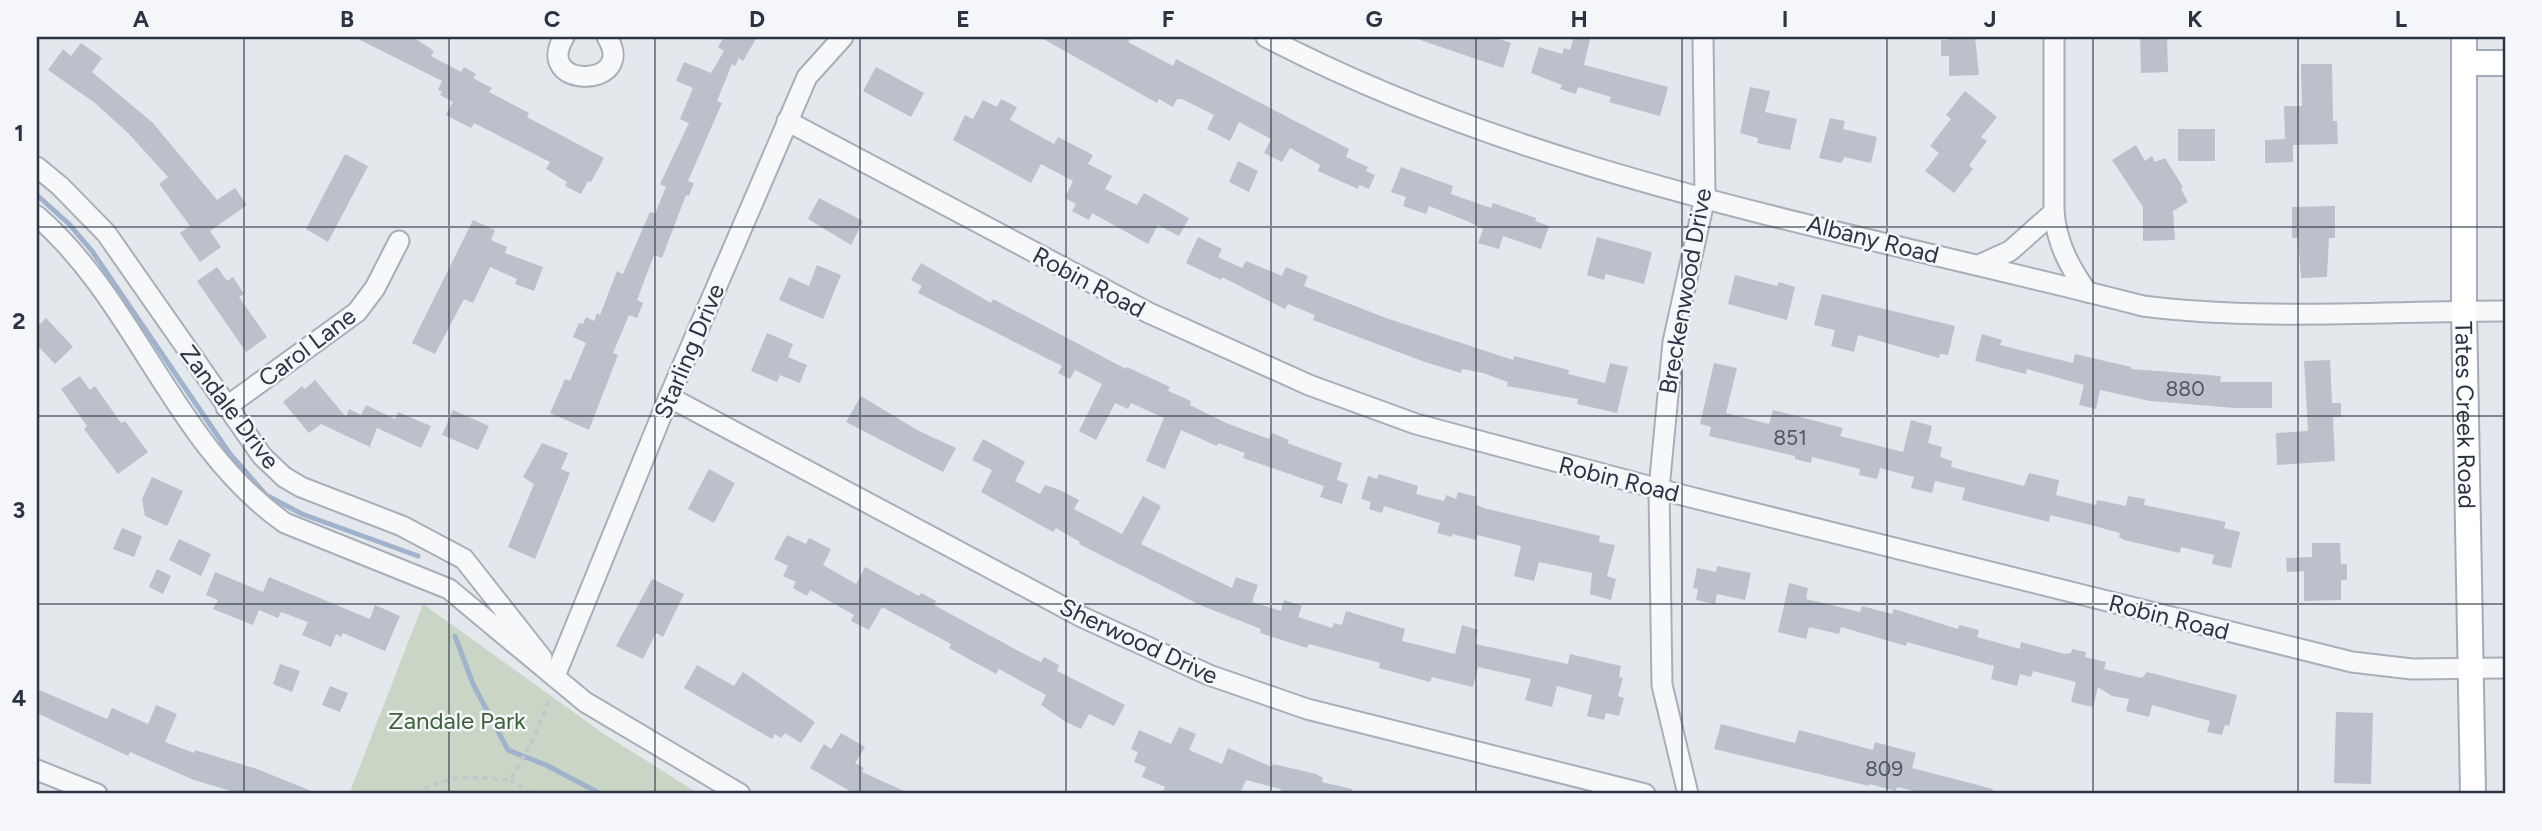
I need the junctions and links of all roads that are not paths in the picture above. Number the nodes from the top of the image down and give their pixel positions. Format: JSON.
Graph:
{"nodes":[{"id":1,"x":607,"y":37,"type":"edge"},
{"id":2,"x":843,"y":37,"type":"edge"},
{"id":3,"x":1266,"y":37,"type":"edge"},
{"id":4,"x":1703,"y":37,"type":"edge"},
{"id":5,"x":2054,"y":37,"type":"edge"},
{"id":6,"x":2464,"y":37,"type":"edge"},
{"id":7,"x":558,"y":38,"type":"edge"},
{"id":8,"x":2464,"y":63,"type":"junction"},
{"id":9,"x":2505,"y":63,"type":"edge"},
{"id":10,"x":787,"y":121,"type":"junction"},
{"id":11,"x":37,"y":167,"type":"edge"},
{"id":12,"x":1705,"y":197,"type":"junction"},
{"id":13,"x":2054,"y":212,"type":"junction"},
{"id":14,"x":37,"y":216,"type":"edge"},
{"id":15,"x":399,"y":241,"type":"dead end"},
{"id":16,"x":1979,"y":265,"type":"junction"},
{"id":17,"x":2087,"y":292,"type":"junction"},
{"id":18,"x":2464,"y":311,"type":"junction"},
{"id":19,"x":2505,"y":311,"type":"edge"},
{"id":20,"x":669,"y":397,"type":"junction"},
{"id":21,"x":226,"y":407,"type":"junction"},
{"id":22,"x":1659,"y":489,"type":"junction"},
{"id":23,"x":2505,"y":668,"type":"edge"},
{"id":24,"x":2471,"y":669,"type":"junction"},
{"id":25,"x":555,"y":676,"type":"junction"},
{"id":26,"x":37,"y":770,"type":"edge"},
{"id":27,"x":97,"y":794,"type":"edge"},
{"id":28,"x":740,"y":794,"type":"edge"},
{"id":29,"x":1645,"y":794,"type":"edge"},
{"id":30,"x":1688,"y":794,"type":"edge"},
{"id":31,"x":2473,"y":794,"type":"edge"}],
"edges":[{"from":1,"to":7,"type":"street"},
{"from":2,"to":10,"type":"street","name":"Starling Drive"},
{"from":3,"to":12,"type":"street","name":"Albany Road"},
{"from":4,"to":12,"type":"street","name":"Breckenwood Drive"},
{"from":5,"to":13,"type":"street"},
{"from":6,"to":8,"type":"main road","name":"Tates Creek Road"},
{"from":8,"to":9,"type":"main road"},
{"from":8,"to":18,"type":"main road","name":"Tates Creek Road"},
{"from":10,"to":20,"type":"street","name":"Starling Drive"},
{"from":10,"to":22,"type":"street","name":"Robin Road"},
{"from":11,"to":21,"type":"street","name":"Zandale Drive"},
{"from":12,"to":16,"type":"street","name":"Albany Road"},
{"from":12,"to":22,"type":"street","name":"Breckenwood Drive"},
{"from":13,"to":16,"type":"street"},
{"from":13,"to":17,"type":"street"},
{"from":14,"to":25,"type":"street","name":"Zandale Drive"},
{"from":15,"to":21,"type":"street","name":"Carol Lane"},
{"from":16,"to":17,"type":"street","name":"Albany Road"},
{"from":17,"to":18,"type":"street","name":"Albany Road"},
{"from":18,"to":19,"type":"street","name":"Albany Road"},
{"from":18,"to":24,"type":"main road","name":"Tates Creek Road"},
{"from":20,"to":25,"type":"street","name":"Starling Drive"},
{"from":20,"to":29,"type":"street","name":"Sherwood Drive"},
{"from":21,"to":25,"type":"street","name":"Zandale Drive"},
{"from":22,"to":24,"type":"street","name":"Robin Road"},
{"from":22,"to":30,"type":"street","name":"Breckenwood Drive"},
{"from":23,"to":24,"type":"street","name":"Robin Road"},
{"from":24,"to":31,"type":"main road","name":"Tates Creek Road"},
{"from":25,"to":28,"type":"street","name":"Zandale Drive"},
{"from":26,"to":27,"type":"street"}]}
